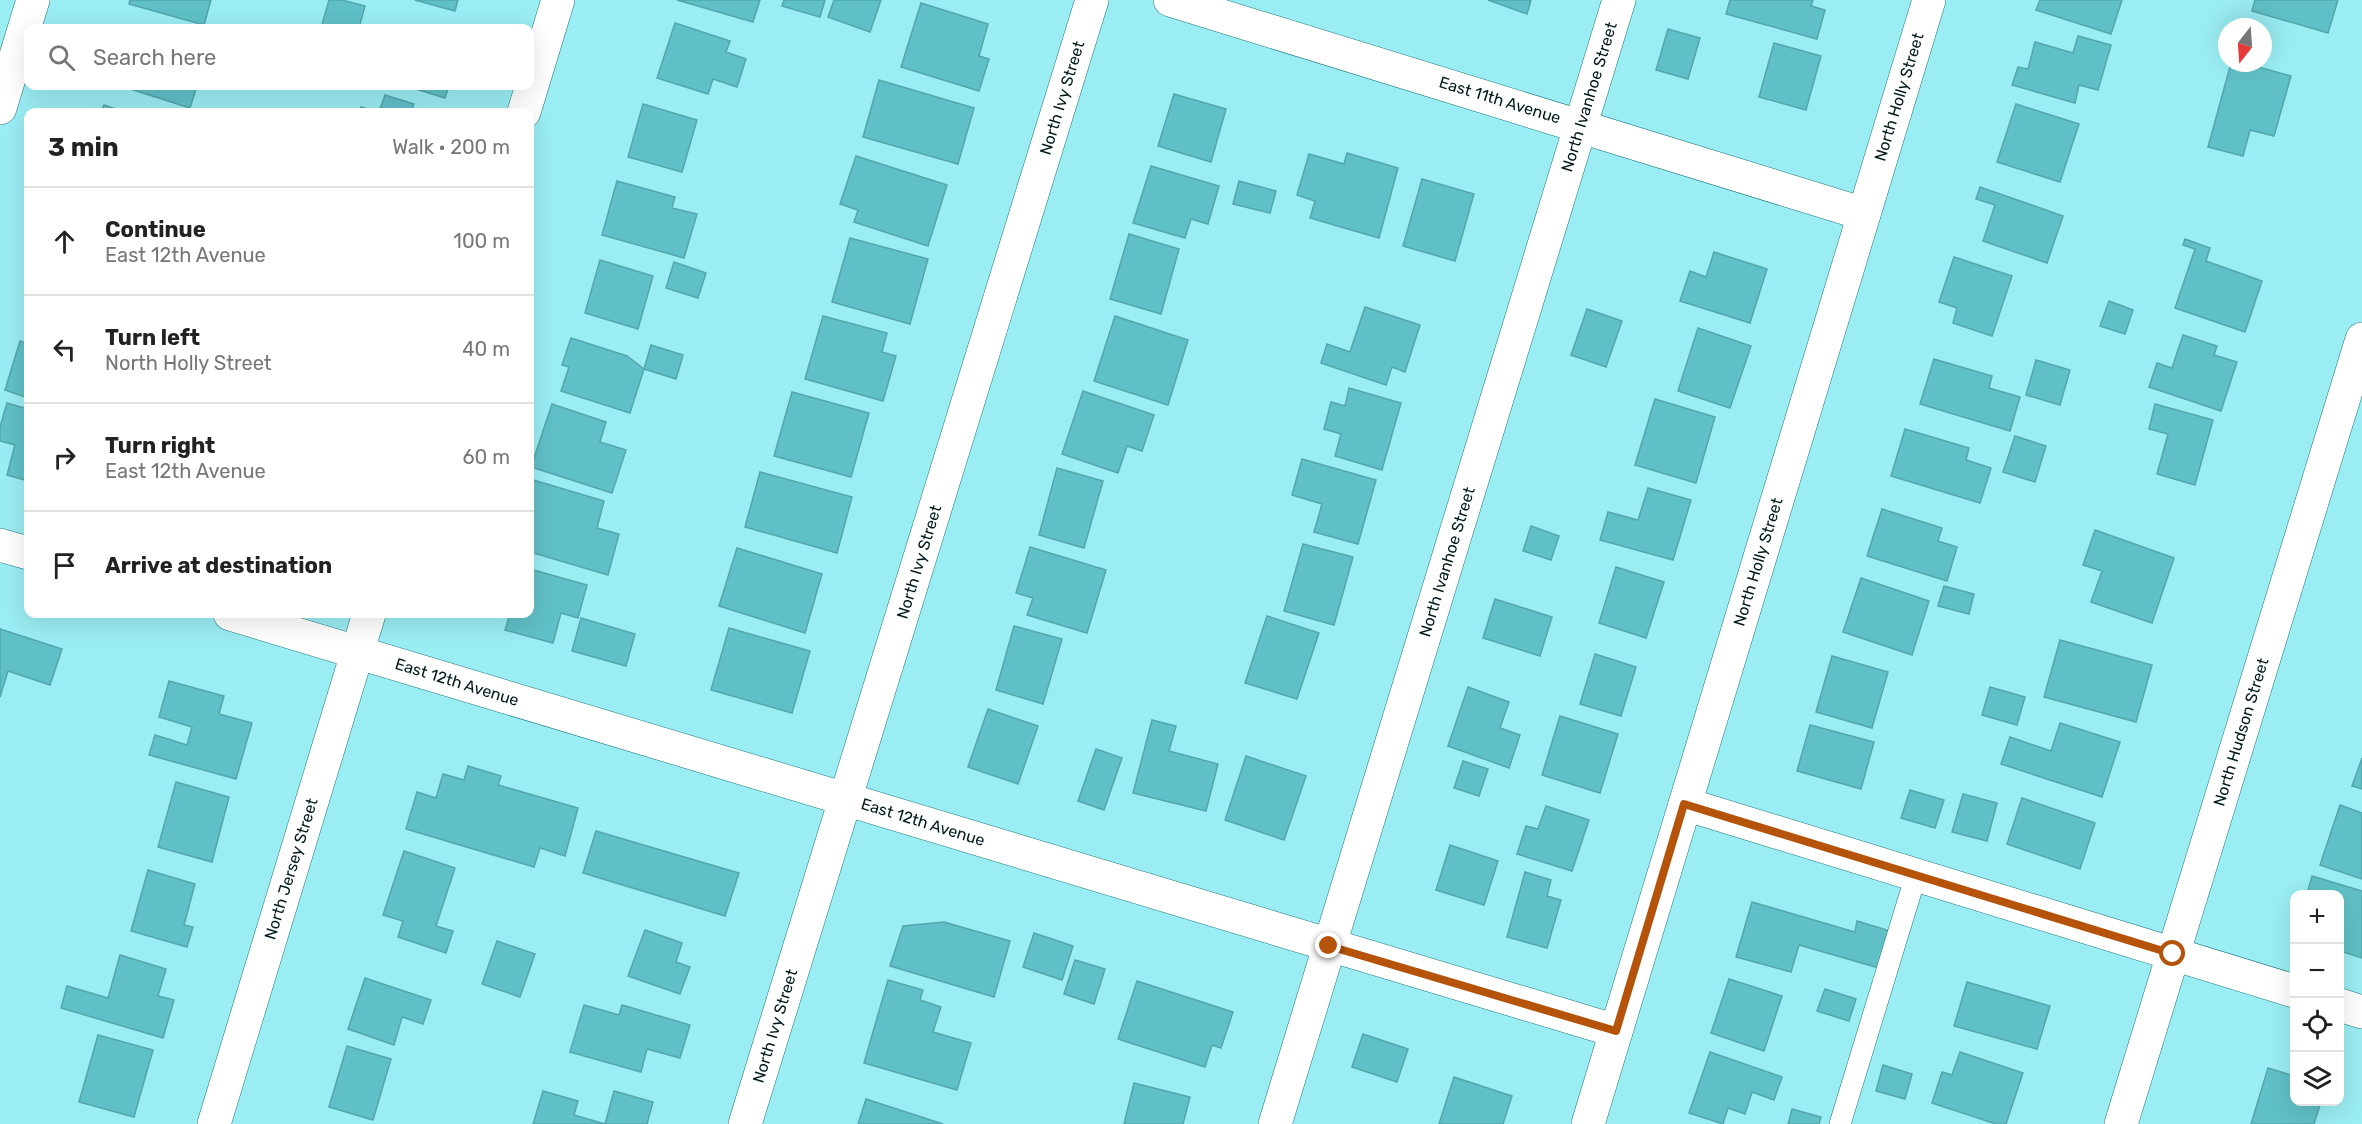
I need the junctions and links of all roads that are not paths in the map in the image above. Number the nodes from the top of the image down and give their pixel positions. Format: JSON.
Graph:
{"nodes":[{"id":1,"x":33,"y":0,"type":"edge"},
{"id":2,"x":558,"y":0,"type":"edge"},
{"id":3,"x":1092,"y":0,"type":"edge"},
{"id":4,"x":1170,"y":0,"type":"edge"},
{"id":5,"x":1619,"y":0,"type":"edge"},
{"id":6,"x":1929,"y":0,"type":"edge"},
{"id":7,"x":26,"y":24,"type":"edge"},
{"id":8,"x":24,"y":29,"type":"edge"},
{"id":9,"x":534,"y":79,"type":"edge"},
{"id":10,"x":531,"y":90,"type":"edge"},
{"id":11,"x":0,"y":108,"type":"edge"},
{"id":12,"x":525,"y":108,"type":"edge"},
{"id":13,"x":1581,"y":124,"type":"junction"},
{"id":14,"x":1864,"y":214,"type":"junction"},
{"id":15,"x":2362,"y":339,"type":"edge"},
{"id":16,"x":0,"y":545,"type":"edge"},
{"id":17,"x":24,"y":552,"type":"edge"},
{"id":18,"x":243,"y":618,"type":"edge"},
{"id":19,"x":368,"y":618,"type":"edge"},
{"id":20,"x":357,"y":652,"type":"junction"},
{"id":21,"x":846,"y":799,"type":"junction"},
{"id":22,"x":1684,"y":804,"type":"junction"},
{"id":23,"x":1916,"y":874,"type":"junction"},
{"id":24,"x":1329,"y":946,"type":"junction"},
{"id":25,"x":2173,"y":954,"type":"junction"},
{"id":26,"x":2290,"y":989,"type":"edge"},
{"id":27,"x":2344,"y":1006,"type":"edge"},
{"id":28,"x":2362,"y":1012,"type":"edge"},
{"id":29,"x":1616,"y":1031,"type":"junction"},
{"id":30,"x":213,"y":1124,"type":"edge"},
{"id":31,"x":745,"y":1124,"type":"edge"},
{"id":32,"x":1275,"y":1124,"type":"edge"},
{"id":33,"x":1588,"y":1124,"type":"edge"},
{"id":34,"x":1840,"y":1124,"type":"edge"},
{"id":35,"x":2121,"y":1124,"type":"edge"}],
"edges":[{"from":1,"to":7,"type":"street"},
{"from":2,"to":9,"type":"street"},
{"from":3,"to":21,"type":"street","name":"North Ivy Street"},
{"from":4,"to":13,"type":"street","name":"East 11th Avenue"},
{"from":5,"to":13,"type":"street","name":"North Ivanhoe Street"},
{"from":6,"to":14,"type":"street","name":"North Holly Street"},
{"from":8,"to":11,"type":"street"},
{"from":10,"to":12,"type":"street"},
{"from":13,"to":14,"type":"street","name":"East 11th Avenue"},
{"from":13,"to":24,"type":"street","name":"North Ivanhoe Street"},
{"from":14,"to":22,"type":"street","name":"North Holly Street"},
{"from":15,"to":25,"type":"street","name":"North Hudson Street"},
{"from":16,"to":17,"type":"street"},
{"from":18,"to":20,"type":"street","name":"East 12th Avenue"},
{"from":19,"to":20,"type":"street","name":"North Jersey Street"},
{"from":20,"to":21,"type":"street","name":"East 12th Avenue"},
{"from":20,"to":30,"type":"street","name":"North Jersey Street"},
{"from":21,"to":24,"type":"street","name":"East 12th Avenue"},
{"from":21,"to":31,"type":"street","name":"North Ivy Street"},
{"from":22,"to":23,"type":"street"},
{"from":22,"to":29,"type":"street","name":"North Holly Street"},
{"from":23,"to":25,"type":"street"},
{"from":23,"to":34,"type":"lane"},
{"from":24,"to":29,"type":"street","name":"East 12th Avenue"},
{"from":24,"to":32,"type":"street","name":"North Ivanhoe Street"},
{"from":25,"to":26,"type":"street"},
{"from":25,"to":35,"type":"street","name":"North Hudson Street"},
{"from":27,"to":28,"type":"street"},
{"from":29,"to":33,"type":"street","name":"North Holly Street"}]}
